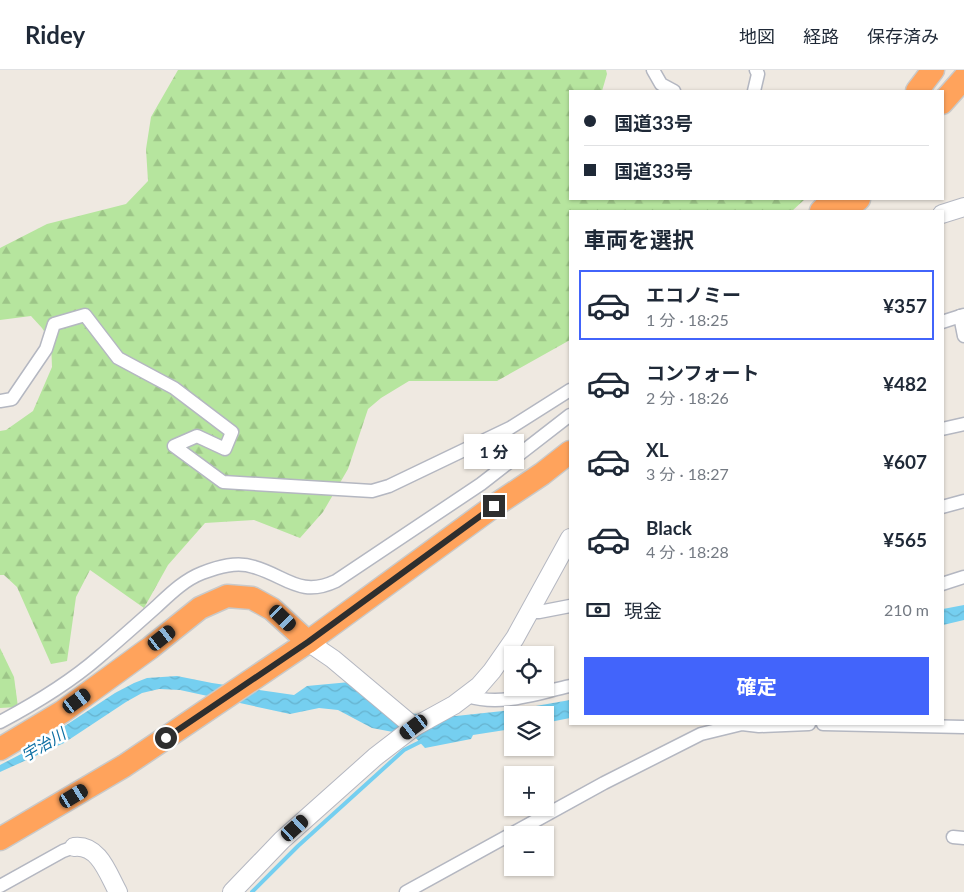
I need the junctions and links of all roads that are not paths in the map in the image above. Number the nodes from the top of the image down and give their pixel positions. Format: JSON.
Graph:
{"nodes":[{"id":1,"x":653,"y":70,"type":"edge"},
{"id":2,"x":756,"y":70,"type":"edge"},
{"id":3,"x":933,"y":70,"type":"edge"},
{"id":4,"x":964,"y":78,"type":"edge"},
{"id":5,"x":672,"y":90,"type":"edge"},
{"id":6,"x":754,"y":90,"type":"edge"},
{"id":7,"x":918,"y":90,"type":"edge"},
{"id":8,"x":964,"y":98,"type":"edge"},
{"id":9,"x":944,"y":101,"type":"edge"},
{"id":10,"x":944,"y":120,"type":"edge"},
{"id":11,"x":847,"y":204,"type":"edge"},
{"id":12,"x":964,"y":207,"type":"edge"},
{"id":13,"x":825,"y":210,"type":"edge"},
{"id":14,"x":944,"y":213,"type":"edge"},
{"id":15,"x":962,"y":315,"type":"edge"},
{"id":16,"x":944,"y":321,"type":"edge"},
{"id":17,"x":964,"y":336,"type":"edge"},
{"id":18,"x":569,"y":391,"type":"edge"},
{"id":19,"x":0,"y":401,"type":"edge"},
{"id":20,"x":569,"y":416,"type":"edge"},
{"id":21,"x":964,"y":424,"type":"edge"},
{"id":22,"x":944,"y":429,"type":"edge"},
{"id":23,"x":569,"y":453,"type":"edge"},
{"id":24,"x":964,"y":501,"type":"edge"},
{"id":25,"x":944,"y":506,"type":"edge"},
{"id":26,"x":569,"y":540,"type":"edge"},
{"id":27,"x":964,"y":577,"type":"edge"},
{"id":28,"x":944,"y":583,"type":"edge"},
{"id":29,"x":569,"y":606,"type":"edge"},
{"id":30,"x":529,"y":612,"type":"junction"},
{"id":31,"x":308,"y":642,"type":"junction"},
{"id":32,"x":569,"y":686,"type":"edge"},
{"id":33,"x":468,"y":696,"type":"junction"},
{"id":34,"x":0,"y":722,"type":"edge"},
{"id":35,"x":738,"y":725,"type":"edge"},
{"id":36,"x":750,"y":725,"type":"edge"},
{"id":37,"x":784,"y":725,"type":"edge"},
{"id":38,"x":870,"y":725,"type":"edge"},
{"id":39,"x":414,"y":727,"type":"junction"},
{"id":40,"x":964,"y":727,"type":"edge"},
{"id":41,"x":0,"y":749,"type":"edge"},
{"id":42,"x":0,"y":839,"type":"edge"},
{"id":43,"x":74,"y":847,"type":"joint"},
{"id":44,"x":0,"y":886,"type":"edge"},
{"id":45,"x":118,"y":892,"type":"edge"},
{"id":46,"x":232,"y":892,"type":"edge"},
{"id":47,"x":406,"y":892,"type":"edge"}],
"edges":[{"from":1,"to":5,"type":"street"},
{"from":2,"to":6,"type":"street"},
{"from":3,"to":7,"type":"highway"},
{"from":4,"to":9,"type":"highway"},
{"from":8,"to":10,"type":"highway"},
{"from":11,"to":13,"type":"highway"},
{"from":12,"to":14,"type":"street"},
{"from":15,"to":16,"type":"street"},
{"from":15,"to":17,"type":"street"},
{"from":18,"to":19,"type":"street"},
{"from":20,"to":34,"type":"street"},
{"from":21,"to":22,"type":"street"},
{"from":23,"to":31,"type":"highway"},
{"from":24,"to":25,"type":"street"},
{"from":26,"to":30,"type":"street"},
{"from":27,"to":28,"type":"street"},
{"from":29,"to":30,"type":"street"},
{"from":30,"to":33,"type":"street"},
{"from":31,"to":39,"type":"street"},
{"from":31,"to":41,"type":"highway"},
{"from":31,"to":42,"type":"highway"},
{"from":32,"to":33,"type":"street"},
{"from":33,"to":39,"type":"street"},
{"from":35,"to":47,"type":"street"},
{"from":36,"to":37,"type":"street"},
{"from":38,"to":40,"type":"street"},
{"from":39,"to":46,"type":"street"},
{"from":43,"to":44,"type":"street"},
{"from":43,"to":45,"type":"street"}]}
